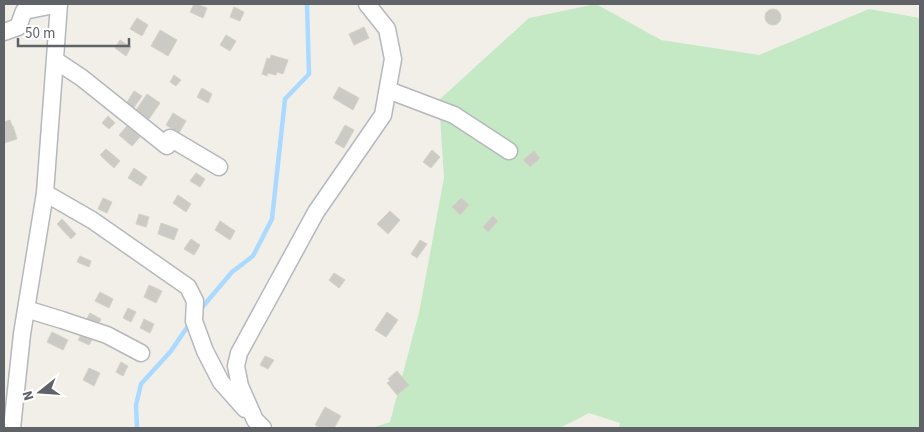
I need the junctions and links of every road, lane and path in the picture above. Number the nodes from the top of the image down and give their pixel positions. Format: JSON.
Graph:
{"nodes":[{"id":1,"x":59,"y":4,"type":"edge"},
{"id":2,"x":367,"y":4,"type":"edge"},
{"id":3,"x":4,"y":32,"type":"edge"},
{"id":4,"x":55,"y":60,"type":"junction"},
{"id":5,"x":388,"y":90,"type":"junction"},
{"id":6,"x":509,"y":151,"type":"dead end"},
{"id":7,"x":219,"y":167,"type":"dead end"},
{"id":8,"x":45,"y":193,"type":"junction"},
{"id":9,"x":26,"y":309,"type":"junction"},
{"id":10,"x":141,"y":353,"type":"dead end"},
{"id":11,"x":10,"y":421,"type":"edge"},
{"id":12,"x":259,"y":424,"type":"edge"}],
"edges":[{"from":1,"to":3,"type":"street"},
{"from":1,"to":4,"type":"street"},
{"from":2,"to":5,"type":"street"},
{"from":4,"to":7,"type":"street"},
{"from":4,"to":8,"type":"street"},
{"from":5,"to":6,"type":"street"},
{"from":5,"to":12,"type":"street"},
{"from":8,"to":9,"type":"street"},
{"from":8,"to":12,"type":"street"},
{"from":9,"to":10,"type":"street"},
{"from":9,"to":11,"type":"street"}]}
